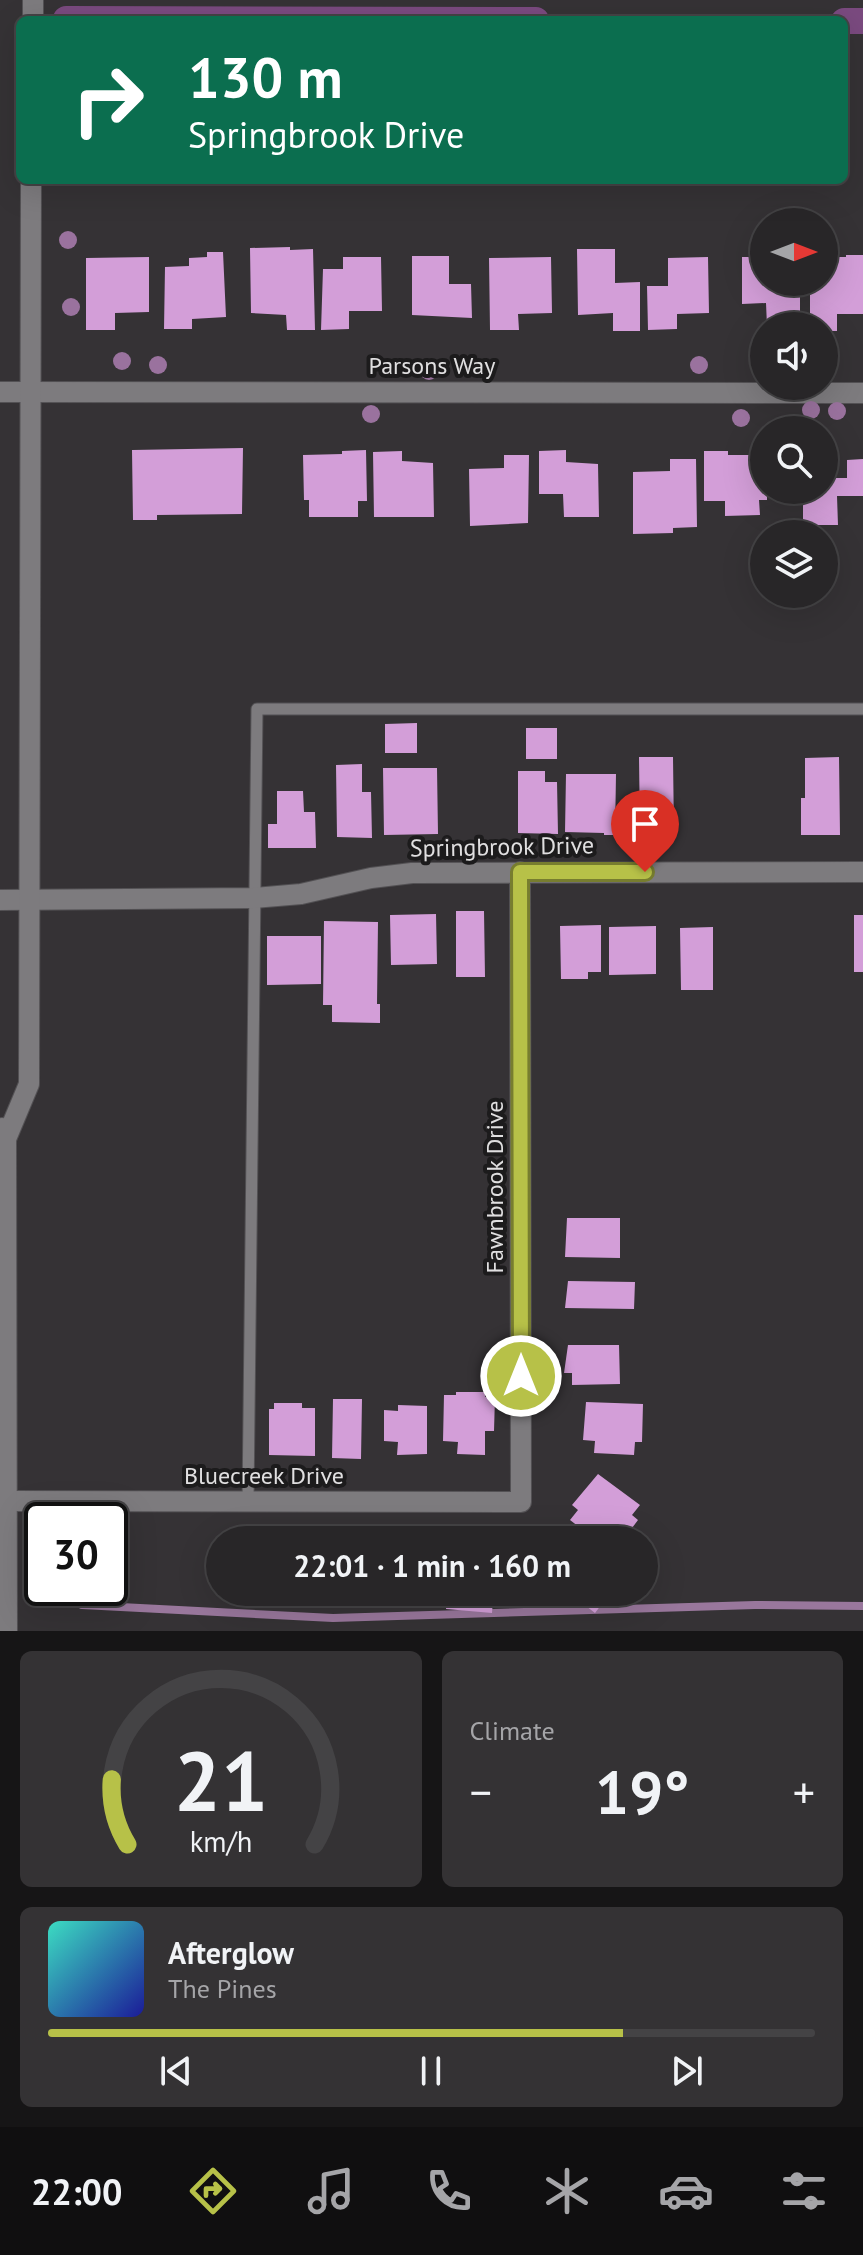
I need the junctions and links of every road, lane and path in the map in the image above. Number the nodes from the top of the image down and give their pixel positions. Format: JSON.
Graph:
{"nodes":[{"id":1,"x":31,"y":184,"type":"edge"},
{"id":2,"x":0,"y":392,"type":"edge"},
{"id":3,"x":28,"y":392,"type":"junction"},
{"id":4,"x":863,"y":393,"type":"edge"},
{"id":5,"x":863,"y":709,"type":"edge"},
{"id":6,"x":520,"y":872,"type":"junction"},
{"id":7,"x":863,"y":872,"type":"edge"},
{"id":8,"x":253,"y":898,"type":"junction"},
{"id":9,"x":0,"y":900,"type":"edge"},
{"id":10,"x":29,"y":900,"type":"junction"},
{"id":11,"x":2,"y":1134,"type":"edge"},
{"id":12,"x":7,"y":1501,"type":"junction"},
{"id":13,"x":248,"y":1502,"type":"junction"},
{"id":14,"x":521,"y":1502,"type":"joint"},
{"id":15,"x":7,"y":1631,"type":"edge"}],
"edges":[{"from":1,"to":3,"type":"street"},
{"from":2,"to":3,"type":"street","name":"Parsons Way"},
{"from":3,"to":4,"type":"street","name":"Parsons Way"},
{"from":3,"to":10,"type":"street"},
{"from":5,"to":8,"type":"lane"},
{"from":6,"to":7,"type":"street","name":"Springbrook Drive"},
{"from":6,"to":8,"type":"street","name":"Springbrook Drive"},
{"from":6,"to":14,"type":"street","name":"Fawnbrook Drive"},
{"from":8,"to":10,"type":"street","name":"Springbrook Drive"},
{"from":8,"to":13,"type":"lane"},
{"from":9,"to":10,"type":"street","name":"Springbrook Drive"},
{"from":10,"to":11,"type":"street"},
{"from":11,"to":12,"type":"street"},
{"from":12,"to":13,"type":"street","name":"Bluecreek Drive"},
{"from":12,"to":15,"type":"street"},
{"from":13,"to":14,"type":"street","name":"Bluecreek Drive"}]}
